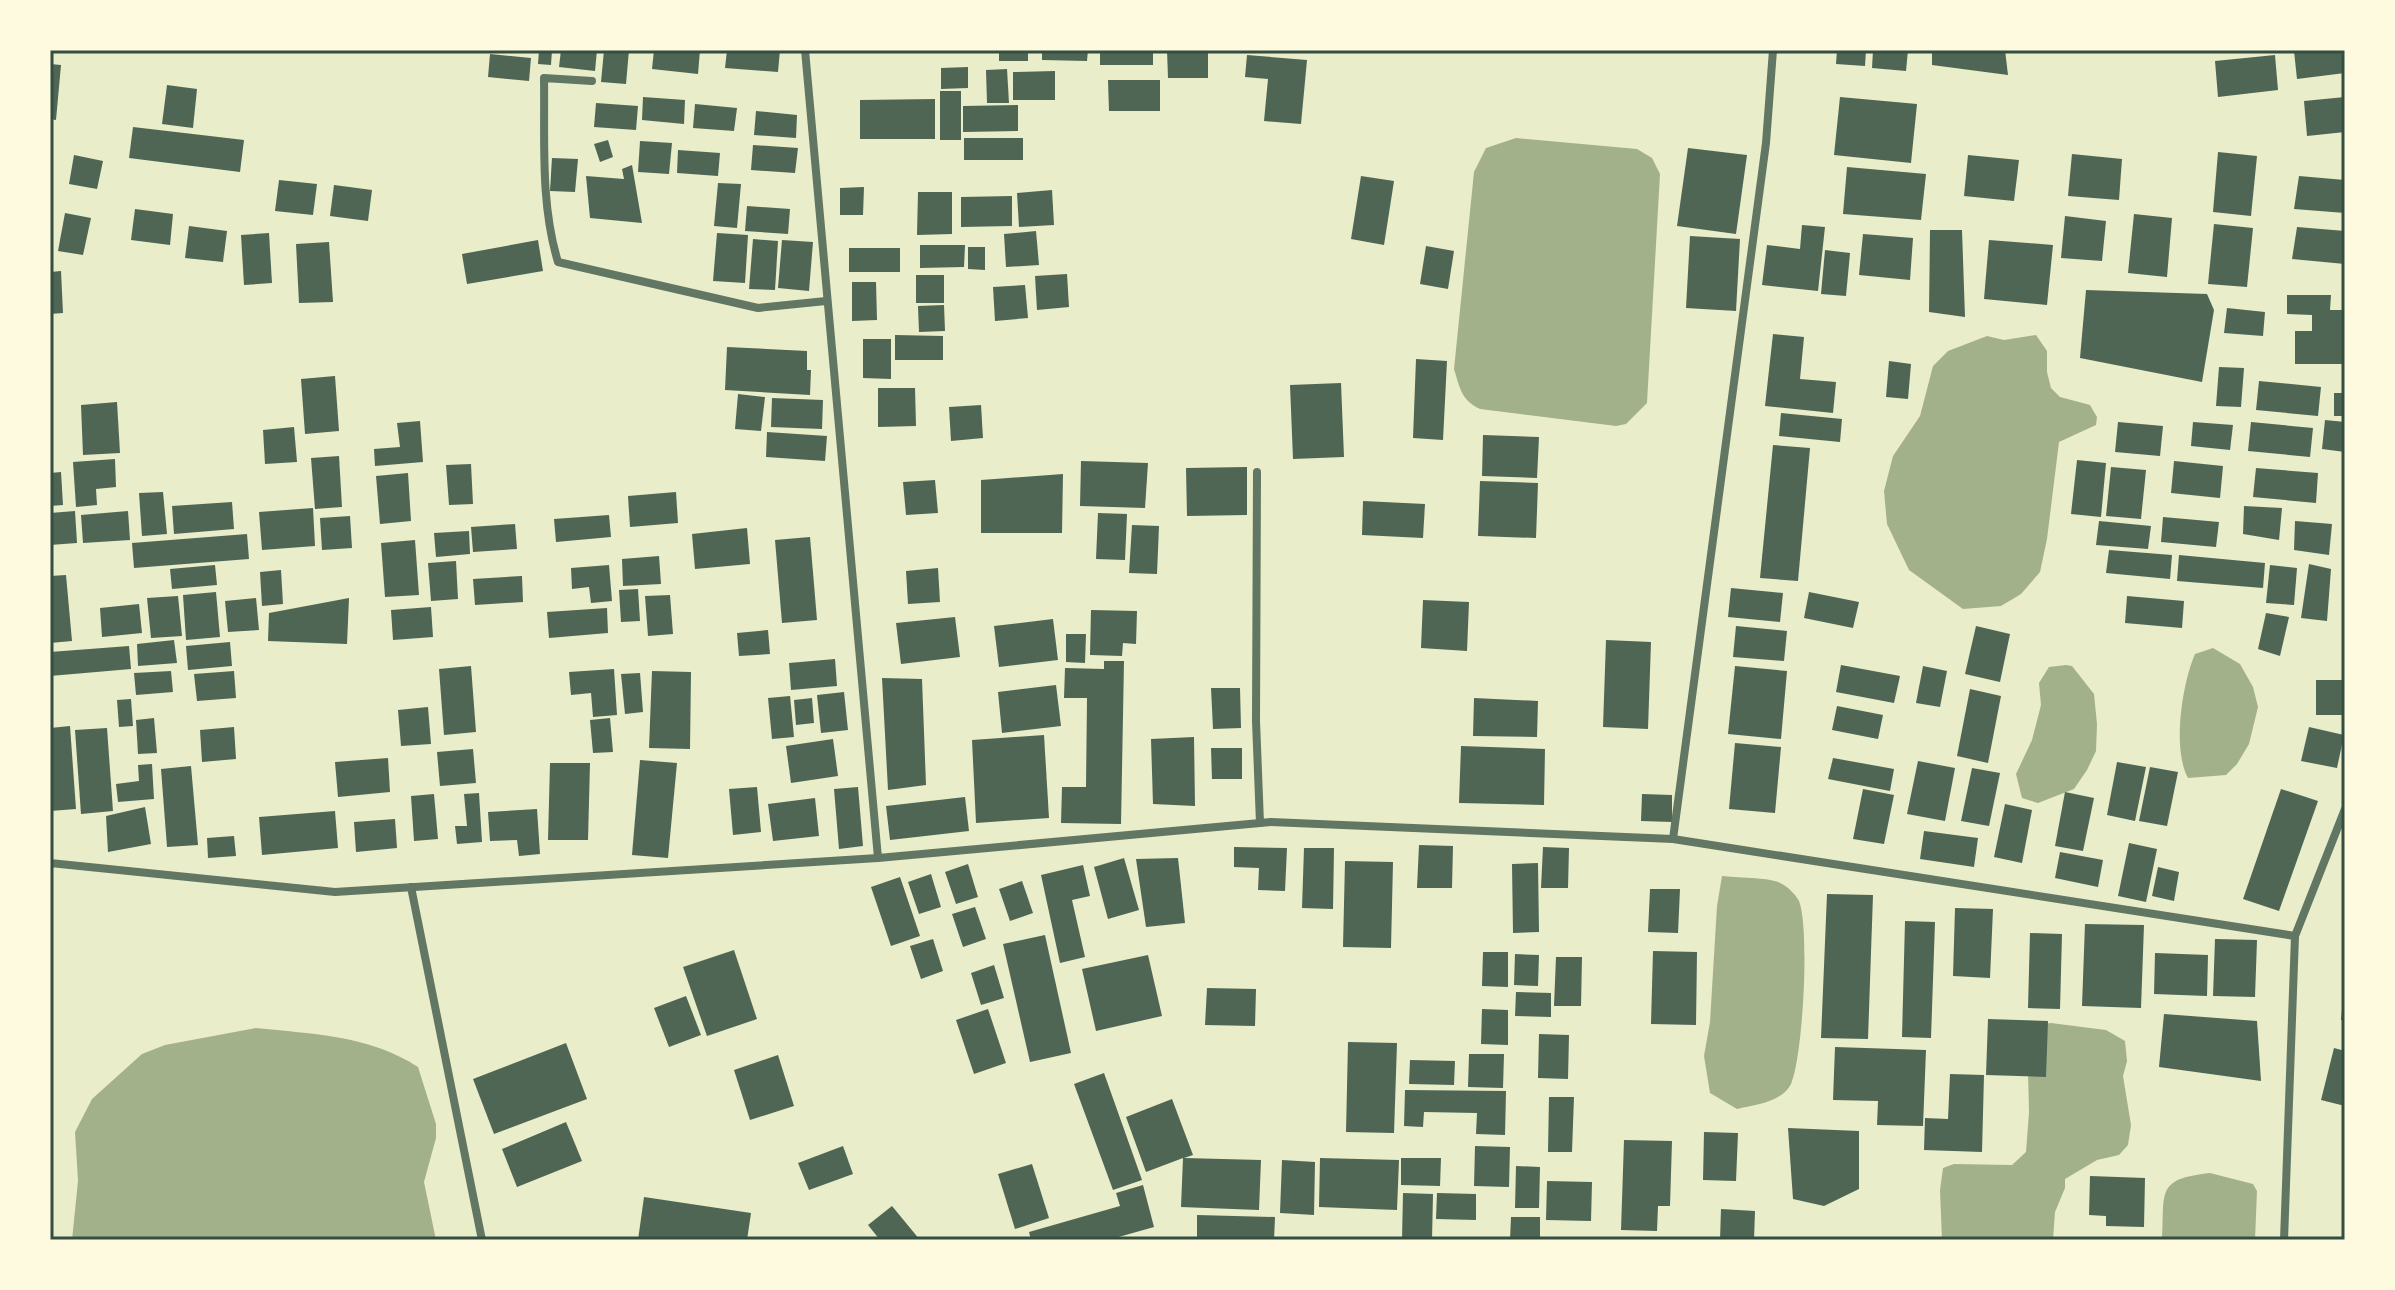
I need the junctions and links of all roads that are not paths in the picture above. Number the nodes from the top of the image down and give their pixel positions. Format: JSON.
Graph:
{"nodes":[{"id":1,"x":805,"y":50,"type":"edge"},
{"id":2,"x":1773,"y":50,"type":"edge"},
{"id":3,"x":592,"y":81,"type":"dead end"},
{"id":4,"x":826,"y":301,"type":"junction"},
{"id":5,"x":1257,"y":472,"type":"dead end"},
{"id":6,"x":2345,"y":809,"type":"edge"},
{"id":7,"x":1260,"y":823,"type":"junction"},
{"id":8,"x":1673,"y":839,"type":"junction"},
{"id":9,"x":878,"y":858,"type":"junction"},
{"id":10,"x":50,"y":863,"type":"edge"},
{"id":11,"x":411,"y":887,"type":"junction"},
{"id":12,"x":2295,"y":936,"type":"junction"},
{"id":13,"x":482,"y":1240,"type":"edge"},
{"id":14,"x":2284,"y":1240,"type":"edge"}],
"edges":[{"from":1,"to":4,"type":"street"},
{"from":2,"to":8,"type":"street"},
{"from":3,"to":4,"type":"street"},
{"from":4,"to":9,"type":"street"},
{"from":5,"to":7,"type":"street"},
{"from":6,"to":12,"type":"street"},
{"from":7,"to":8,"type":"street"},
{"from":7,"to":9,"type":"street"},
{"from":8,"to":12,"type":"street"},
{"from":9,"to":11,"type":"street"},
{"from":10,"to":11,"type":"street"},
{"from":11,"to":13,"type":"street"},
{"from":12,"to":14,"type":"street"}]}
